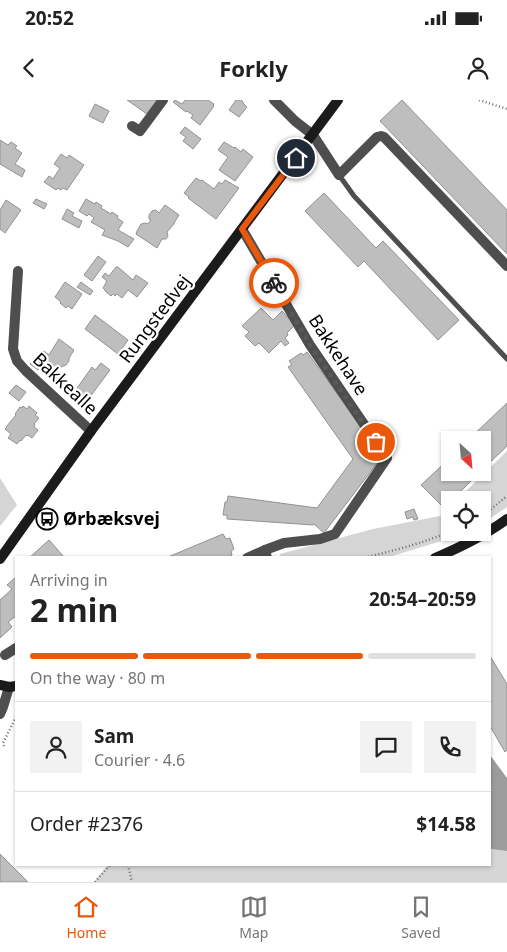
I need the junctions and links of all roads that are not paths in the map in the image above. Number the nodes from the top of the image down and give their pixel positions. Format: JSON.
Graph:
{"nodes":[{"id":1,"x":163,"y":100,"type":"edge"},
{"id":2,"x":274,"y":100,"type":"edge"},
{"id":3,"x":338,"y":100,"type":"edge"},
{"id":4,"x":132,"y":126,"type":"dead end"},
{"id":5,"x":312,"y":135,"type":"junction"},
{"id":6,"x":339,"y":175,"type":"junction"},
{"id":7,"x":242,"y":229,"type":"junction"},
{"id":8,"x":507,"y":266,"type":"edge"},
{"id":9,"x":18,"y":271,"type":"dead end"},
{"id":10,"x":507,"y":359,"type":"edge"},
{"id":11,"x":91,"y":431,"type":"junction"},
{"id":12,"x":507,"y":519,"type":"edge"},
{"id":13,"x":266,"y":554,"type":"edge"},
{"id":14,"x":440,"y":556,"type":"edge"},
{"id":15,"x":0,"y":559,"type":"edge"},
{"id":16,"x":15,"y":649,"type":"edge"},
{"id":17,"x":5,"y":655,"type":"dead end"},
{"id":18,"x":8,"y":686,"type":"edge"},
{"id":19,"x":0,"y":714,"type":"edge"}],
"edges":[{"from":1,"to":4,"type":"street"},
{"from":2,"to":5,"type":"street"},
{"from":3,"to":5,"type":"main road","name":"Rungstedvej"},
{"from":5,"to":6,"type":"street"},
{"from":5,"to":7,"type":"main road","name":"Rungstedvej"},
{"from":6,"to":8,"type":"street"},
{"from":6,"to":10,"type":"lane"},
{"from":7,"to":11,"type":"main road","name":"Rungstedvej"},
{"from":7,"to":13,"type":"street","name":"Bakkehave"},
{"from":9,"to":11,"type":"street","name":"Bakkealle"},
{"from":11,"to":15,"type":"main road","name":"Rungstedvej"},
{"from":12,"to":14,"type":"main road"},
{"from":16,"to":17,"type":"street"},
{"from":18,"to":19,"type":"street"}]}
